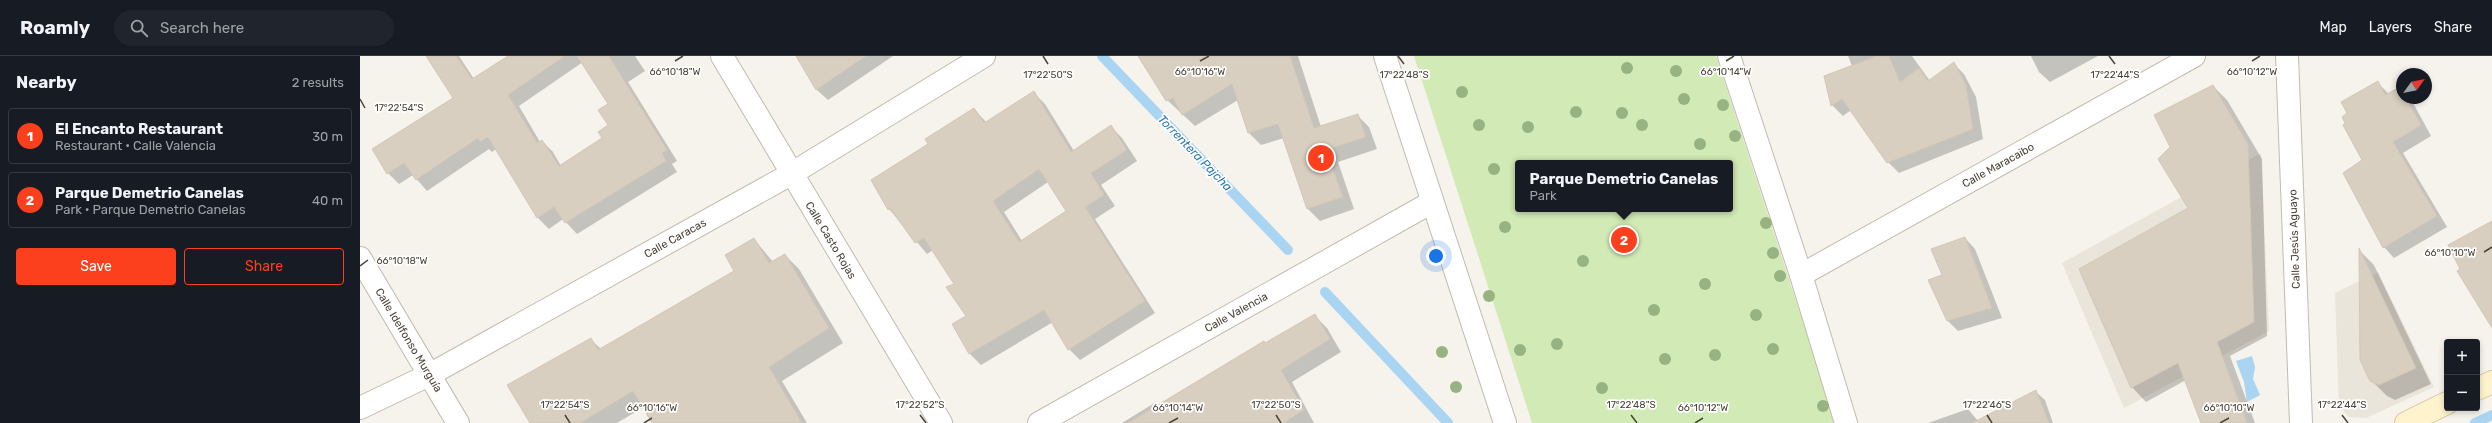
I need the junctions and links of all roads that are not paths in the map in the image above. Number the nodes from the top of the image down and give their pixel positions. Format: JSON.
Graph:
{"nodes":[{"id":1,"x":722,"y":56,"type":"edge"},
{"id":2,"x":984,"y":56,"type":"edge"},
{"id":3,"x":1385,"y":56,"type":"edge"},
{"id":4,"x":1729,"y":56,"type":"edge"},
{"id":5,"x":2194,"y":56,"type":"edge"},
{"id":6,"x":2287,"y":56,"type":"edge"},
{"id":7,"x":791,"y":174,"type":"junction"},
{"id":8,"x":1432,"y":202,"type":"junction"},
{"id":9,"x":360,"y":258,"type":"edge"},
{"id":10,"x":1801,"y":275,"type":"junction"},
{"id":11,"x":429,"y":375,"type":"junction"},
{"id":12,"x":2492,"y":382,"type":"edge"},
{"id":13,"x":2480,"y":388,"type":"edge"},
{"id":14,"x":2444,"y":404,"type":"edge"},
{"id":15,"x":360,"y":408,"type":"edge"},
{"id":16,"x":458,"y":423,"type":"edge"},
{"id":17,"x":941,"y":423,"type":"edge"},
{"id":18,"x":1039,"y":423,"type":"edge"},
{"id":19,"x":1505,"y":423,"type":"edge"},
{"id":20,"x":1846,"y":423,"type":"edge"},
{"id":21,"x":2301,"y":423,"type":"edge"},
{"id":22,"x":2406,"y":423,"type":"edge"}],
"edges":[{"from":1,"to":7,"type":"street","name":"Calle Casto Rojas"},
{"from":2,"to":7,"type":"street","name":"Calle Caracas"},
{"from":3,"to":8,"type":"street"},
{"from":4,"to":10,"type":"street"},
{"from":5,"to":10,"type":"street","name":"Calle Maracaibo"},
{"from":6,"to":21,"type":"street","name":"Calle Jesús Aguayo"},
{"from":7,"to":11,"type":"street","name":"Calle Caracas"},
{"from":7,"to":17,"type":"street","name":"Calle Casto Rojas"},
{"from":8,"to":18,"type":"street","name":"Calle Valencia"},
{"from":8,"to":19,"type":"street"},
{"from":9,"to":11,"type":"street","name":"Calle Idelfonso Murguía"},
{"from":10,"to":20,"type":"street"},
{"from":11,"to":15,"type":"street","name":"Calle Caracas"},
{"from":11,"to":16,"type":"street","name":"Calle Idelfonso Murguía"},
{"from":12,"to":13,"type":"main road"},
{"from":14,"to":22,"type":"main road"}]}
